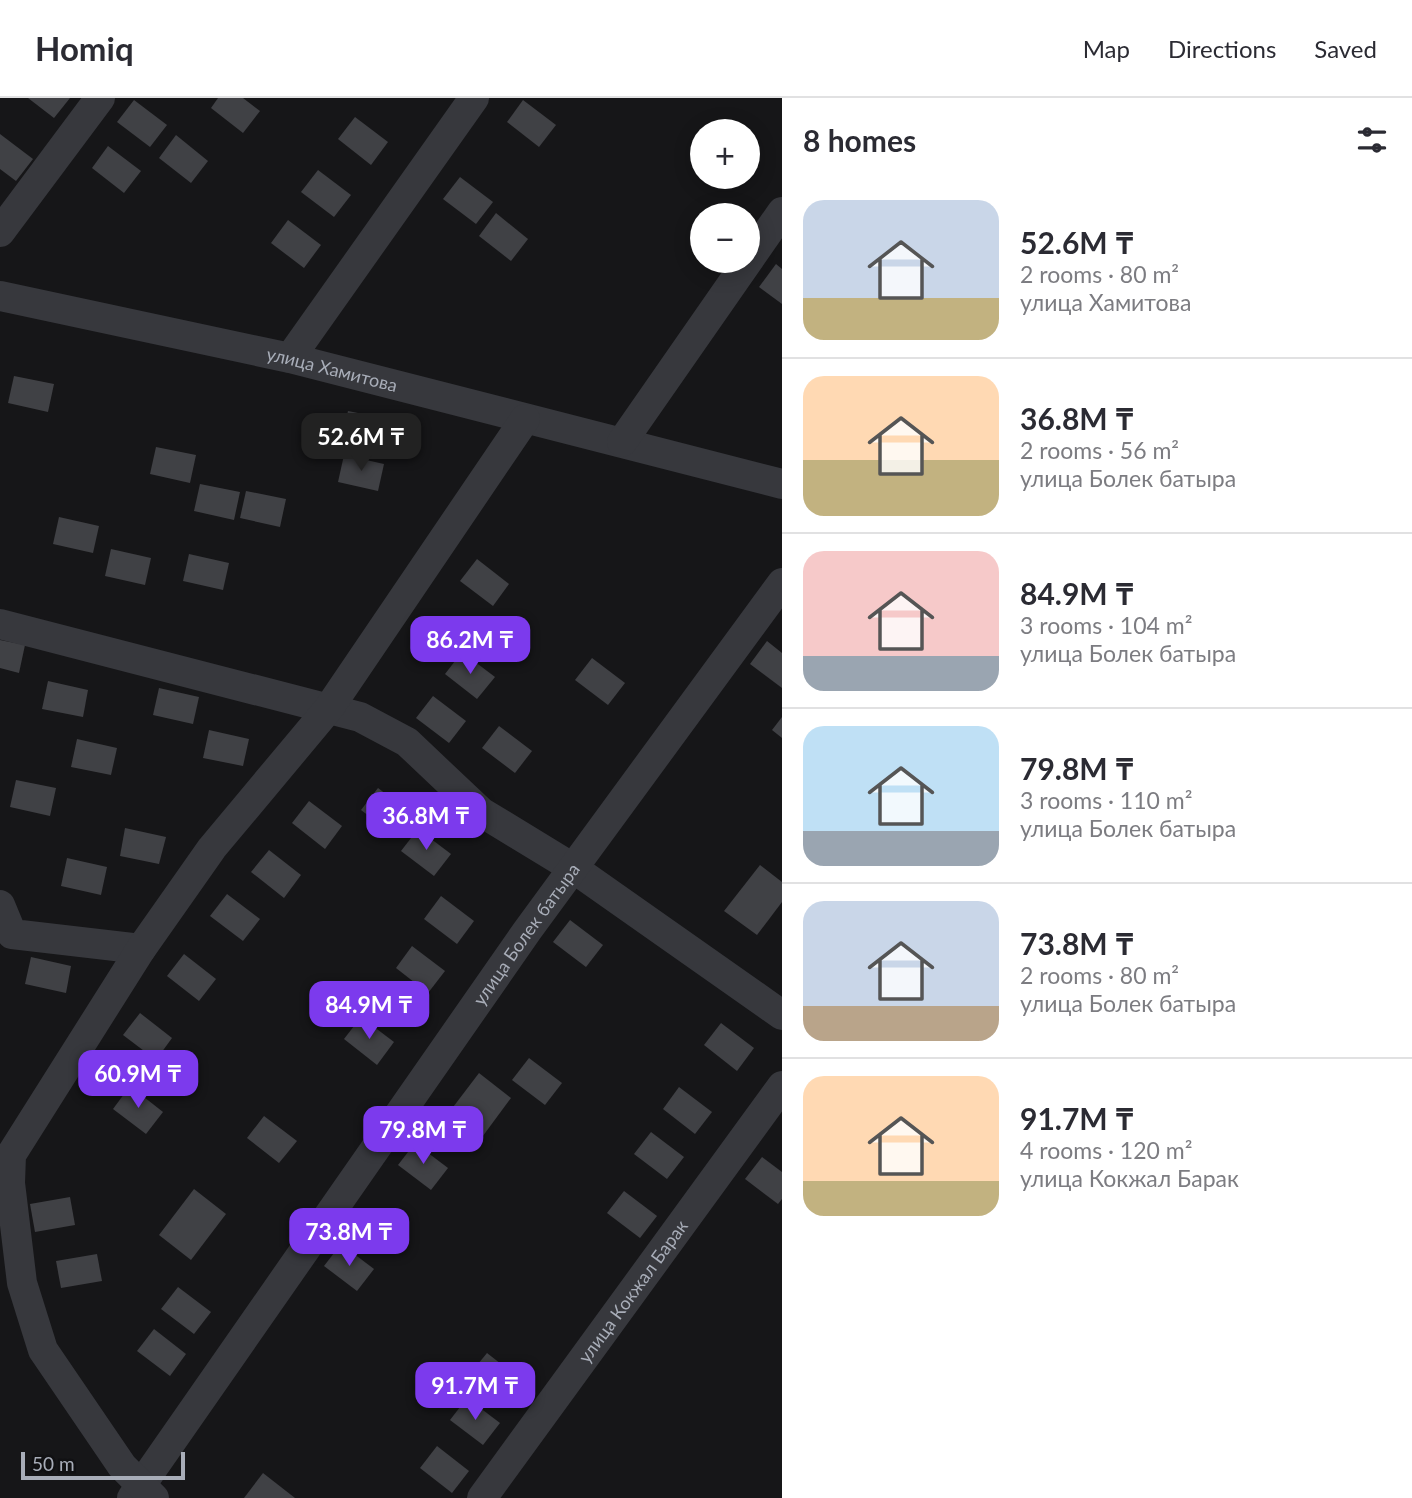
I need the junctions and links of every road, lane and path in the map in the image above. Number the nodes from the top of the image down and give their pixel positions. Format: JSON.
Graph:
{"nodes":[{"id":1,"x":100,"y":98,"type":"edge"},
{"id":2,"x":474,"y":98,"type":"edge"},
{"id":3,"x":782,"y":212,"type":"edge"},
{"id":4,"x":0,"y":232,"type":"edge"},
{"id":5,"x":0,"y":296,"type":"edge"},
{"id":6,"x":290,"y":358,"type":"junction"},
{"id":7,"x":525,"y":419,"type":"junction"},
{"id":8,"x":622,"y":442,"type":"junction"},
{"id":9,"x":782,"y":484,"type":"edge"},
{"id":10,"x":782,"y":583,"type":"edge"},
{"id":11,"x":0,"y":624,"type":"edge"},
{"id":12,"x":329,"y":708,"type":"junction"},
{"id":13,"x":573,"y":868,"type":"junction"},
{"id":14,"x":0,"y":905,"type":"edge"},
{"id":15,"x":141,"y":949,"type":"junction"},
{"id":16,"x":782,"y":1015,"type":"edge"},
{"id":17,"x":782,"y":1086,"type":"edge"},
{"id":18,"x":142,"y":1494,"type":"edge"},
{"id":19,"x":482,"y":1498,"type":"edge"}],
"edges":[{"from":1,"to":4,"type":"street"},
{"from":2,"to":6,"type":"street"},
{"from":3,"to":8,"type":"street"},
{"from":5,"to":6,"type":"street","name":"улица Хамитова"},
{"from":6,"to":7,"type":"street","name":"улица Хамитова"},
{"from":7,"to":8,"type":"street","name":"улица Хамитова"},
{"from":7,"to":12,"type":"street"},
{"from":8,"to":9,"type":"street","name":"улица Хамитова"},
{"from":10,"to":13,"type":"street","name":"улица Болек батыра"},
{"from":11,"to":12,"type":"street"},
{"from":12,"to":13,"type":"street"},
{"from":12,"to":15,"type":"street"},
{"from":13,"to":16,"type":"street"},
{"from":13,"to":18,"type":"street","name":"улица Болек батыра"},
{"from":14,"to":15,"type":"street"},
{"from":15,"to":18,"type":"street"},
{"from":17,"to":19,"type":"street","name":"улица Кокжал Барак"}]}
